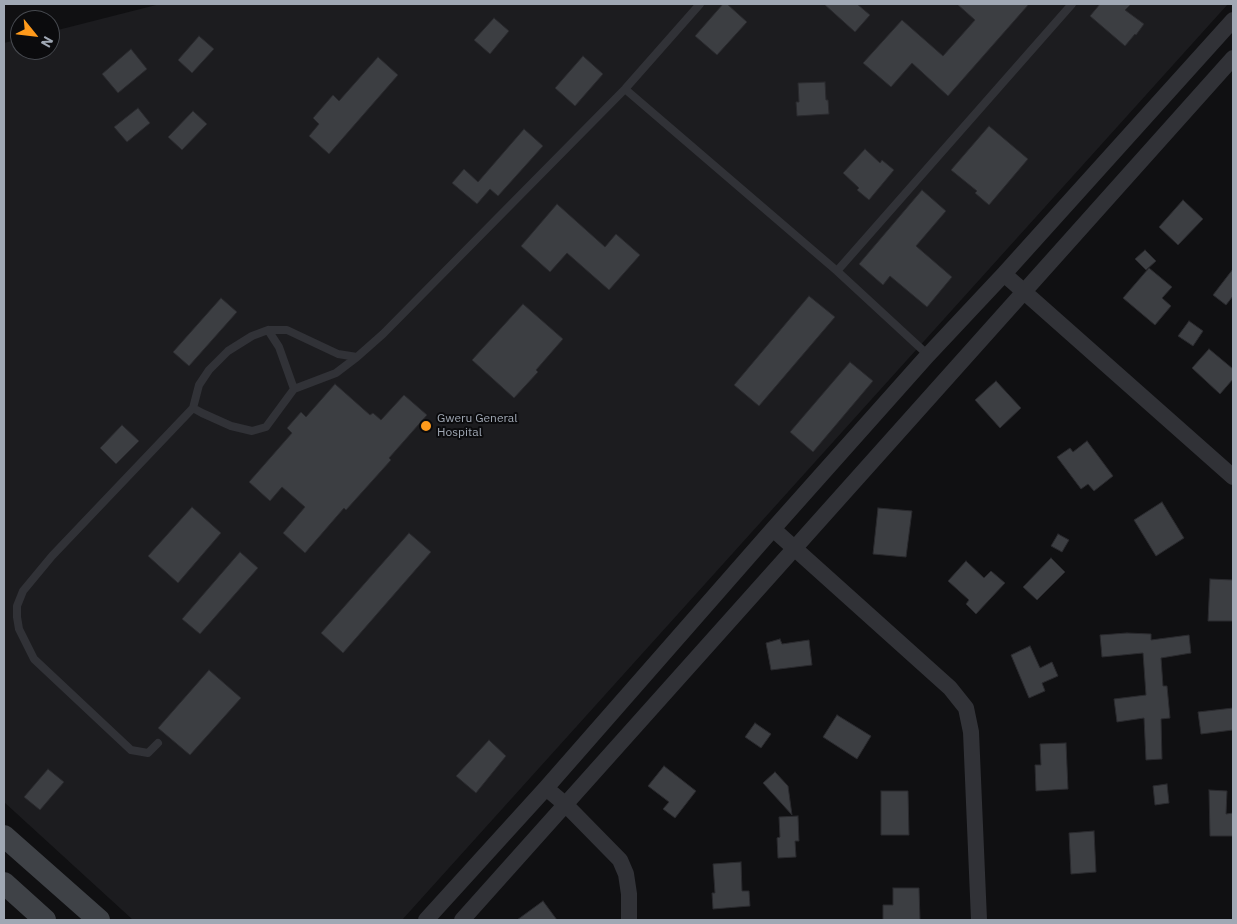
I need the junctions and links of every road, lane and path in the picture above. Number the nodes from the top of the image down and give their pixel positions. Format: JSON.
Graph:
{"nodes":[{"id":1,"x":700,"y":4,"type":"edge"},
{"id":2,"x":1072,"y":4,"type":"edge"},
{"id":3,"x":1233,"y":20,"type":"edge"},
{"id":4,"x":1233,"y":58,"type":"edge"},
{"id":5,"x":625,"y":89,"type":"junction"},
{"id":6,"x":836,"y":271,"type":"junction"},
{"id":7,"x":1004,"y":274,"type":"junction"},
{"id":8,"x":1024,"y":292,"type":"junction"},
{"id":9,"x":268,"y":330,"type":"junction"},
{"id":10,"x":928,"y":356,"type":"junction"},
{"id":11,"x":357,"y":357,"type":"junction"},
{"id":12,"x":294,"y":389,"type":"junction"},
{"id":13,"x":194,"y":408,"type":"junction"},
{"id":14,"x":1233,"y":477,"type":"edge"},
{"id":15,"x":773,"y":529,"type":"junction"},
{"id":16,"x":796,"y":548,"type":"junction"},
{"id":17,"x":158,"y":743,"type":"dead end"},
{"id":18,"x":546,"y":788,"type":"junction"},
{"id":19,"x":566,"y":805,"type":"junction"},
{"id":20,"x":4,"y":836,"type":"edge"},
{"id":21,"x":4,"y":883,"type":"edge"},
{"id":22,"x":45,"y":920,"type":"edge"},
{"id":23,"x":99,"y":920,"type":"edge"},
{"id":24,"x":426,"y":920,"type":"edge"},
{"id":25,"x":462,"y":920,"type":"edge"},
{"id":26,"x":629,"y":920,"type":"edge"},
{"id":27,"x":979,"y":920,"type":"edge"}],
"edges":[{"from":1,"to":5,"type":"lane"},
{"from":2,"to":6,"type":"lane"},
{"from":3,"to":7,"type":"street"},
{"from":4,"to":8,"type":"street"},
{"from":5,"to":6,"type":"lane"},
{"from":5,"to":11,"type":"lane"},
{"from":6,"to":10,"type":"lane"},
{"from":7,"to":8,"type":"street"},
{"from":7,"to":10,"type":"street"},
{"from":8,"to":14,"type":"street"},
{"from":8,"to":16,"type":"street"},
{"from":9,"to":11,"type":"lane"},
{"from":9,"to":12,"type":"lane"},
{"from":9,"to":13,"type":"lane"},
{"from":10,"to":15,"type":"street"},
{"from":11,"to":12,"type":"lane"},
{"from":12,"to":13,"type":"lane"},
{"from":13,"to":17,"type":"lane"},
{"from":15,"to":16,"type":"street"},
{"from":15,"to":18,"type":"street"},
{"from":16,"to":19,"type":"street"},
{"from":16,"to":27,"type":"street"},
{"from":18,"to":19,"type":"street"},
{"from":18,"to":24,"type":"street"},
{"from":19,"to":25,"type":"street"},
{"from":19,"to":26,"type":"street"},
{"from":20,"to":23,"type":"main road"},
{"from":21,"to":22,"type":"main road"}]}
